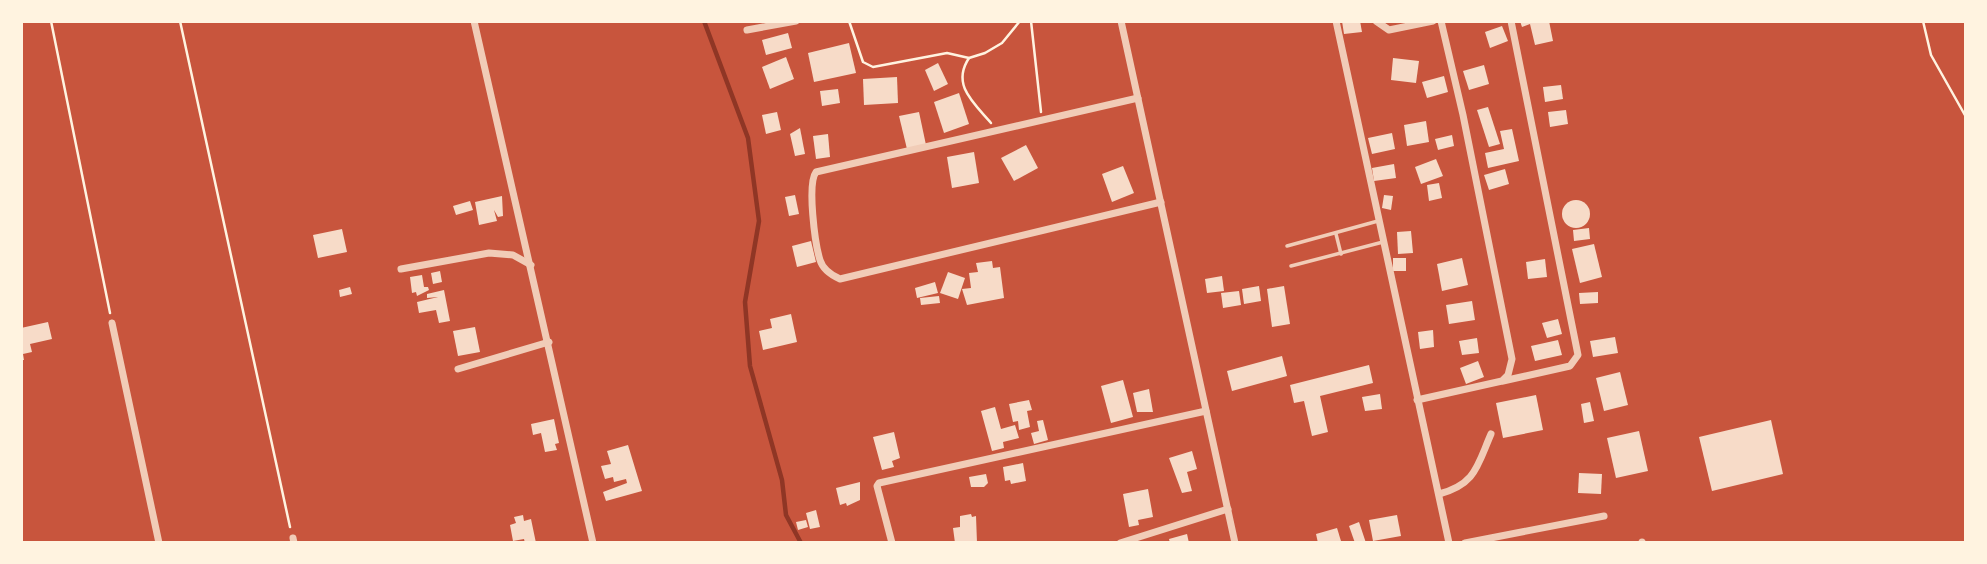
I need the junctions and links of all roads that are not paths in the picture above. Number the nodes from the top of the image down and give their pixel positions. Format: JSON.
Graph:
{"nodes":[{"id":1,"x":474,"y":21,"type":"edge"},
{"id":2,"x":796,"y":21,"type":"edge"},
{"id":3,"x":1121,"y":21,"type":"edge"},
{"id":4,"x":1336,"y":21,"type":"edge"},
{"id":5,"x":1376,"y":21,"type":"edge"},
{"id":6,"x":1433,"y":21,"type":"edge"},
{"id":7,"x":1441,"y":21,"type":"edge"},
{"id":8,"x":1511,"y":21,"type":"edge"},
{"id":9,"x":747,"y":30,"type":"dead end"},
{"id":10,"x":1138,"y":99,"type":"junction"},
{"id":11,"x":1161,"y":202,"type":"junction"},
{"id":12,"x":1378,"y":221,"type":"junction"},
{"id":13,"x":1336,"y":233,"type":"junction"},
{"id":14,"x":1383,"y":242,"type":"junction"},
{"id":15,"x":1287,"y":246,"type":"dead end"},
{"id":16,"x":1341,"y":254,"type":"junction"},
{"id":17,"x":531,"y":265,"type":"junction"},
{"id":18,"x":1291,"y":266,"type":"dead end"},
{"id":19,"x":401,"y":269,"type":"dead end"},
{"id":20,"x":112,"y":323,"type":"road end"},
{"id":21,"x":549,"y":342,"type":"junction"},
{"id":22,"x":458,"y":369,"type":"dead end"},
{"id":23,"x":1502,"y":381,"type":"junction"},
{"id":24,"x":1417,"y":400,"type":"junction"},
{"id":25,"x":1206,"y":411,"type":"junction"},
{"id":26,"x":1491,"y":434,"type":"dead end"},
{"id":27,"x":1439,"y":494,"type":"junction"},
{"id":28,"x":1228,"y":509,"type":"junction"},
{"id":29,"x":1604,"y":516,"type":"dead end"},
{"id":30,"x":159,"y":543,"type":"edge"},
{"id":31,"x":593,"y":543,"type":"edge"},
{"id":32,"x":892,"y":543,"type":"edge"},
{"id":33,"x":1120,"y":543,"type":"edge"},
{"id":34,"x":1236,"y":543,"type":"edge"},
{"id":35,"x":1449,"y":543,"type":"edge"},
{"id":36,"x":1465,"y":543,"type":"edge"}],
"edges":[{"from":1,"to":17,"type":"street"},
{"from":2,"to":9,"type":"street"},
{"from":3,"to":10,"type":"street"},
{"from":4,"to":12,"type":"street"},
{"from":5,"to":6,"type":"street"},
{"from":7,"to":23,"type":"street"},
{"from":8,"to":23,"type":"street"},
{"from":10,"to":11,"type":"street"},
{"from":10,"to":11,"type":"street"},
{"from":11,"to":25,"type":"street"},
{"from":12,"to":13,"type":"lane"},
{"from":12,"to":14,"type":"street"},
{"from":13,"to":15,"type":"lane"},
{"from":13,"to":16,"type":"lane"},
{"from":14,"to":16,"type":"lane"},
{"from":14,"to":24,"type":"street"},
{"from":16,"to":18,"type":"lane"},
{"from":17,"to":19,"type":"street"},
{"from":17,"to":21,"type":"street"},
{"from":20,"to":30,"type":"street"},
{"from":21,"to":22,"type":"street"},
{"from":21,"to":31,"type":"street"},
{"from":23,"to":24,"type":"street"},
{"from":24,"to":27,"type":"street"},
{"from":25,"to":28,"type":"street"},
{"from":25,"to":32,"type":"street"},
{"from":26,"to":27,"type":"street"},
{"from":27,"to":35,"type":"street"},
{"from":28,"to":33,"type":"street"},
{"from":28,"to":34,"type":"street"},
{"from":29,"to":36,"type":"street"}]}
